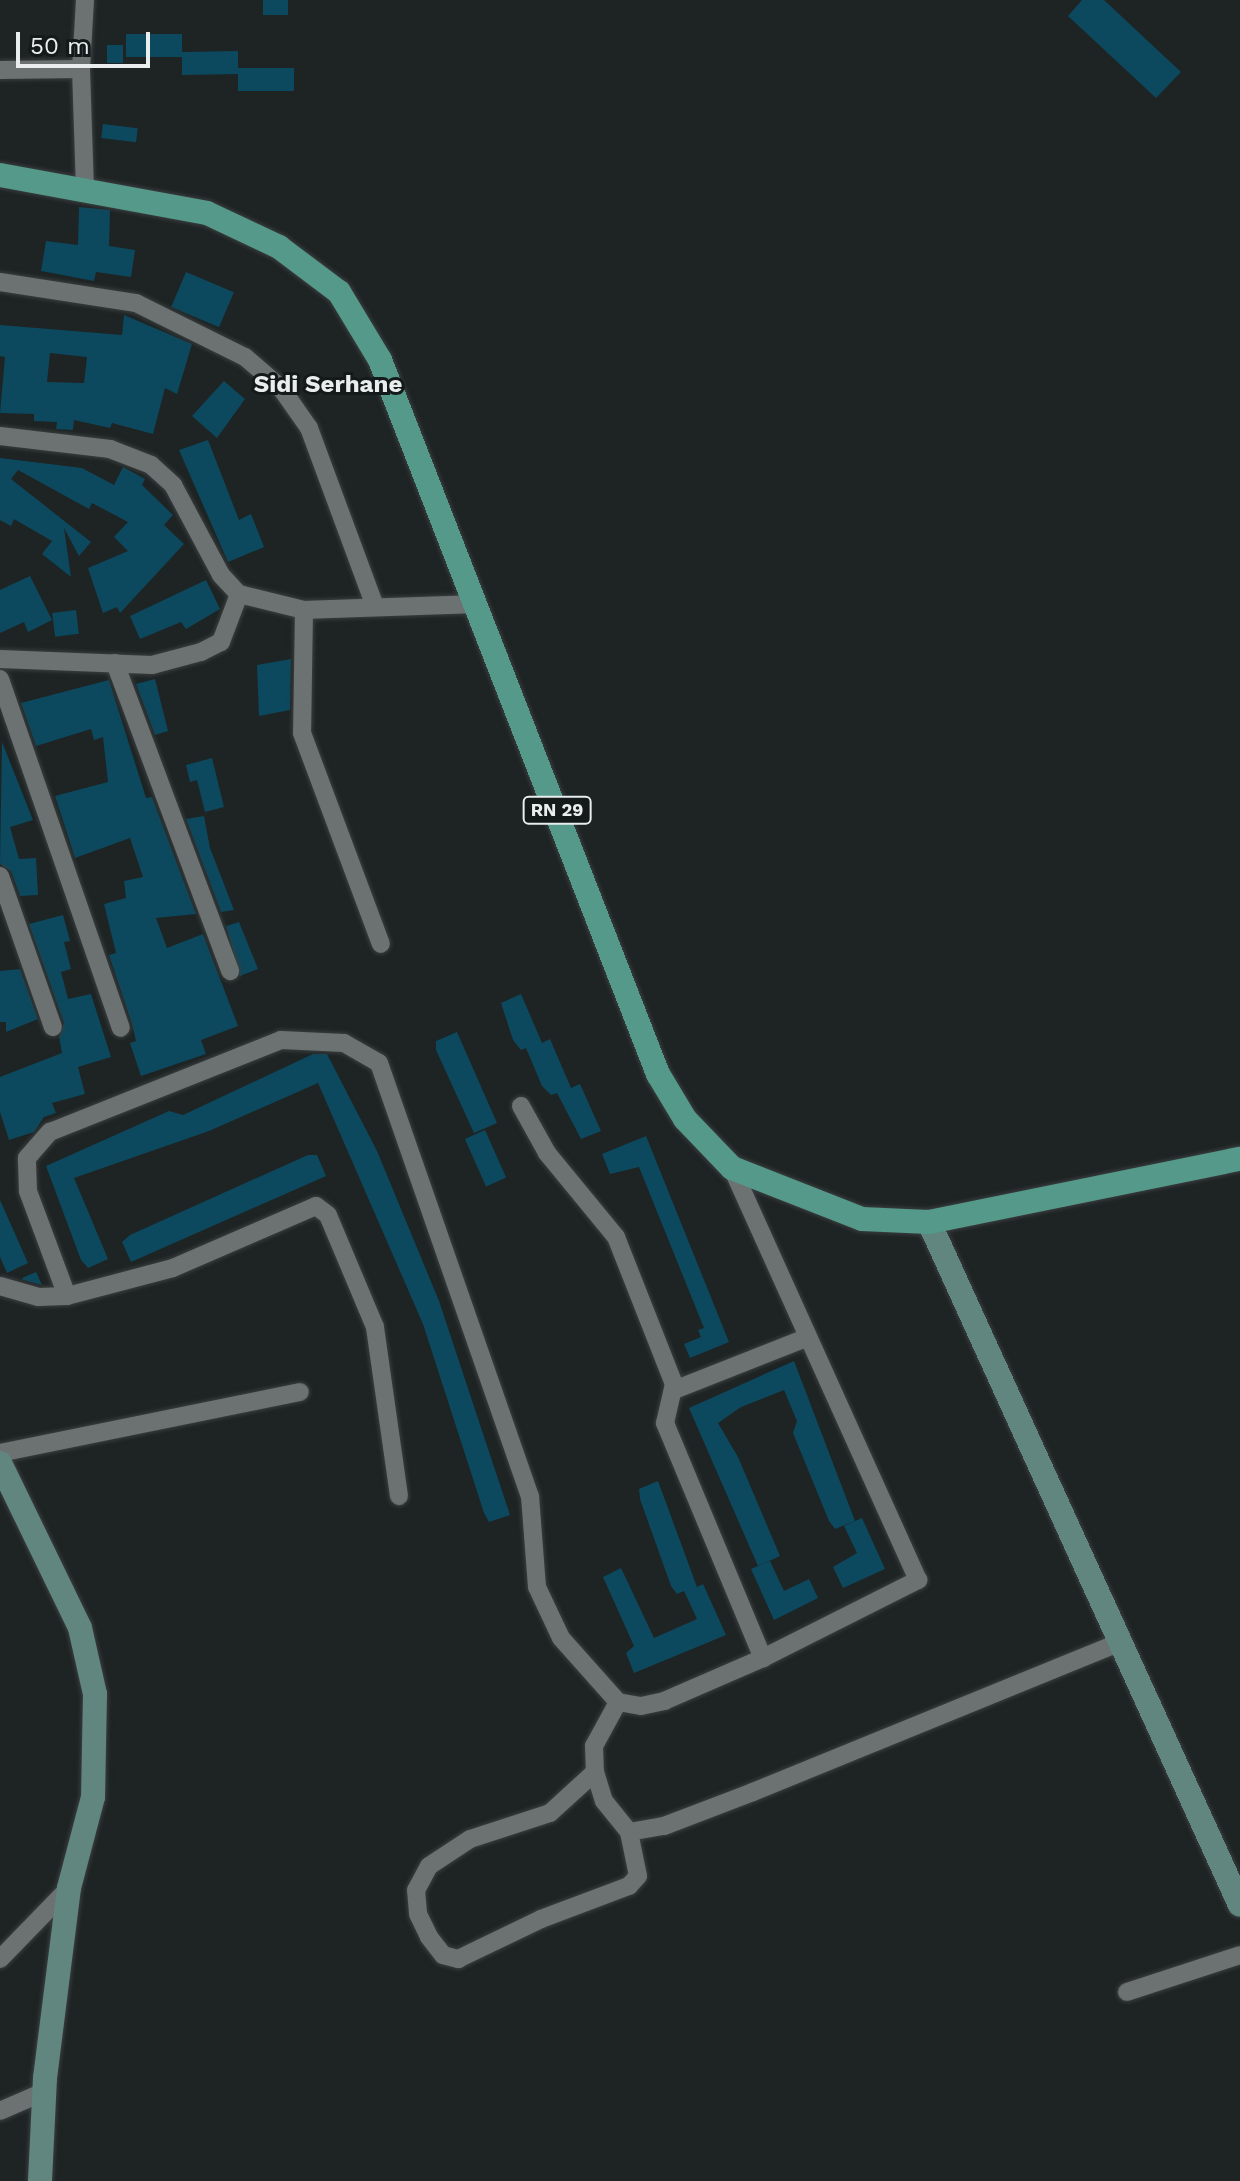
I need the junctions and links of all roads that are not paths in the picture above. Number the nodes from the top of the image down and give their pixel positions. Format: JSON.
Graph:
{"nodes":[{"id":1,"x":85,"y":0,"type":"edge"},
{"id":2,"x":81,"y":69,"type":"junction"},
{"id":3,"x":0,"y":70,"type":"edge"},
{"id":4,"x":0,"y":175,"type":"edge"},
{"id":5,"x":85,"y":188,"type":"junction"},
{"id":6,"x":0,"y":282,"type":"edge"},
{"id":7,"x":0,"y":436,"type":"edge"},
{"id":8,"x":239,"y":594,"type":"junction"},
{"id":9,"x":476,"y":604,"type":"junction"},
{"id":10,"x":375,"y":606,"type":"junction"},
{"id":11,"x":304,"y":610,"type":"junction"},
{"id":12,"x":0,"y":659,"type":"edge"},
{"id":13,"x":115,"y":663,"type":"junction"},
{"id":14,"x":0,"y":679,"type":"edge"},
{"id":15,"x":0,"y":876,"type":"edge"},
{"id":16,"x":381,"y":944,"type":"dead end"},
{"id":17,"x":230,"y":971,"type":"dead end"},
{"id":18,"x":53,"y":1027,"type":"dead end"},
{"id":19,"x":121,"y":1028,"type":"dead end"},
{"id":20,"x":521,"y":1106,"type":"dead end"},
{"id":21,"x":1240,"y":1159,"type":"edge"},
{"id":22,"x":732,"y":1168,"type":"junction"},
{"id":23,"x":929,"y":1222,"type":"junction"},
{"id":24,"x":0,"y":1286,"type":"edge"},
{"id":25,"x":67,"y":1296,"type":"junction"},
{"id":26,"x":806,"y":1338,"type":"junction"},
{"id":27,"x":674,"y":1390,"type":"junction"},
{"id":28,"x":300,"y":1392,"type":"dead end"},
{"id":29,"x":0,"y":1453,"type":"edge"},
{"id":30,"x":0,"y":1463,"type":"edge"},
{"id":31,"x":399,"y":1496,"type":"dead end"},
{"id":32,"x":1121,"y":1642,"type":"junction"},
{"id":33,"x":763,"y":1658,"type":"junction"},
{"id":34,"x":618,"y":1702,"type":"junction"},
{"id":35,"x":595,"y":1772,"type":"junction"},
{"id":36,"x":629,"y":1832,"type":"junction"},
{"id":37,"x":69,"y":1888,"type":"junction"},
{"id":38,"x":1240,"y":1905,"type":"edge"},
{"id":39,"x":1240,"y":1955,"type":"edge"},
{"id":40,"x":0,"y":1959,"type":"edge"},
{"id":41,"x":1127,"y":1992,"type":"dead end"},
{"id":42,"x":44,"y":2092,"type":"junction"},
{"id":43,"x":0,"y":2111,"type":"edge"},
{"id":44,"x":40,"y":2181,"type":"edge"}],
"edges":[{"from":1,"to":2,"type":"street"},
{"from":2,"to":3,"type":"street"},
{"from":2,"to":5,"type":"street"},
{"from":4,"to":5,"type":"main road","number":"RN 29"},
{"from":5,"to":9,"type":"main road","number":"RN 29"},
{"from":6,"to":10,"type":"street"},
{"from":7,"to":8,"type":"street"},
{"from":8,"to":11,"type":"street"},
{"from":8,"to":13,"type":"street"},
{"from":9,"to":10,"type":"street"},
{"from":9,"to":22,"type":"main road","number":"RN 29"},
{"from":10,"to":11,"type":"street"},
{"from":11,"to":16,"type":"street"},
{"from":12,"to":13,"type":"street"},
{"from":13,"to":17,"type":"street"},
{"from":14,"to":19,"type":"street"},
{"from":15,"to":18,"type":"street"},
{"from":20,"to":27,"type":"street"},
{"from":21,"to":23,"type":"main road","number":"RN 29"},
{"from":22,"to":23,"type":"main road","number":"RN 29"},
{"from":22,"to":26,"type":"street"},
{"from":23,"to":32,"type":"main road"},
{"from":24,"to":25,"type":"street"},
{"from":25,"to":31,"type":"street"},
{"from":25,"to":34,"type":"street"},
{"from":26,"to":27,"type":"street"},
{"from":26,"to":33,"type":"street"},
{"from":27,"to":33,"type":"street"},
{"from":28,"to":29,"type":"street"},
{"from":30,"to":37,"type":"main road"},
{"from":32,"to":36,"type":"street"},
{"from":32,"to":38,"type":"main road"},
{"from":33,"to":34,"type":"street"},
{"from":34,"to":35,"type":"street"},
{"from":35,"to":36,"type":"street"},
{"from":35,"to":36,"type":"street"},
{"from":37,"to":40,"type":"street"},
{"from":37,"to":42,"type":"main road"},
{"from":39,"to":41,"type":"street"},
{"from":42,"to":43,"type":"street"},
{"from":42,"to":44,"type":"main road"}]}
